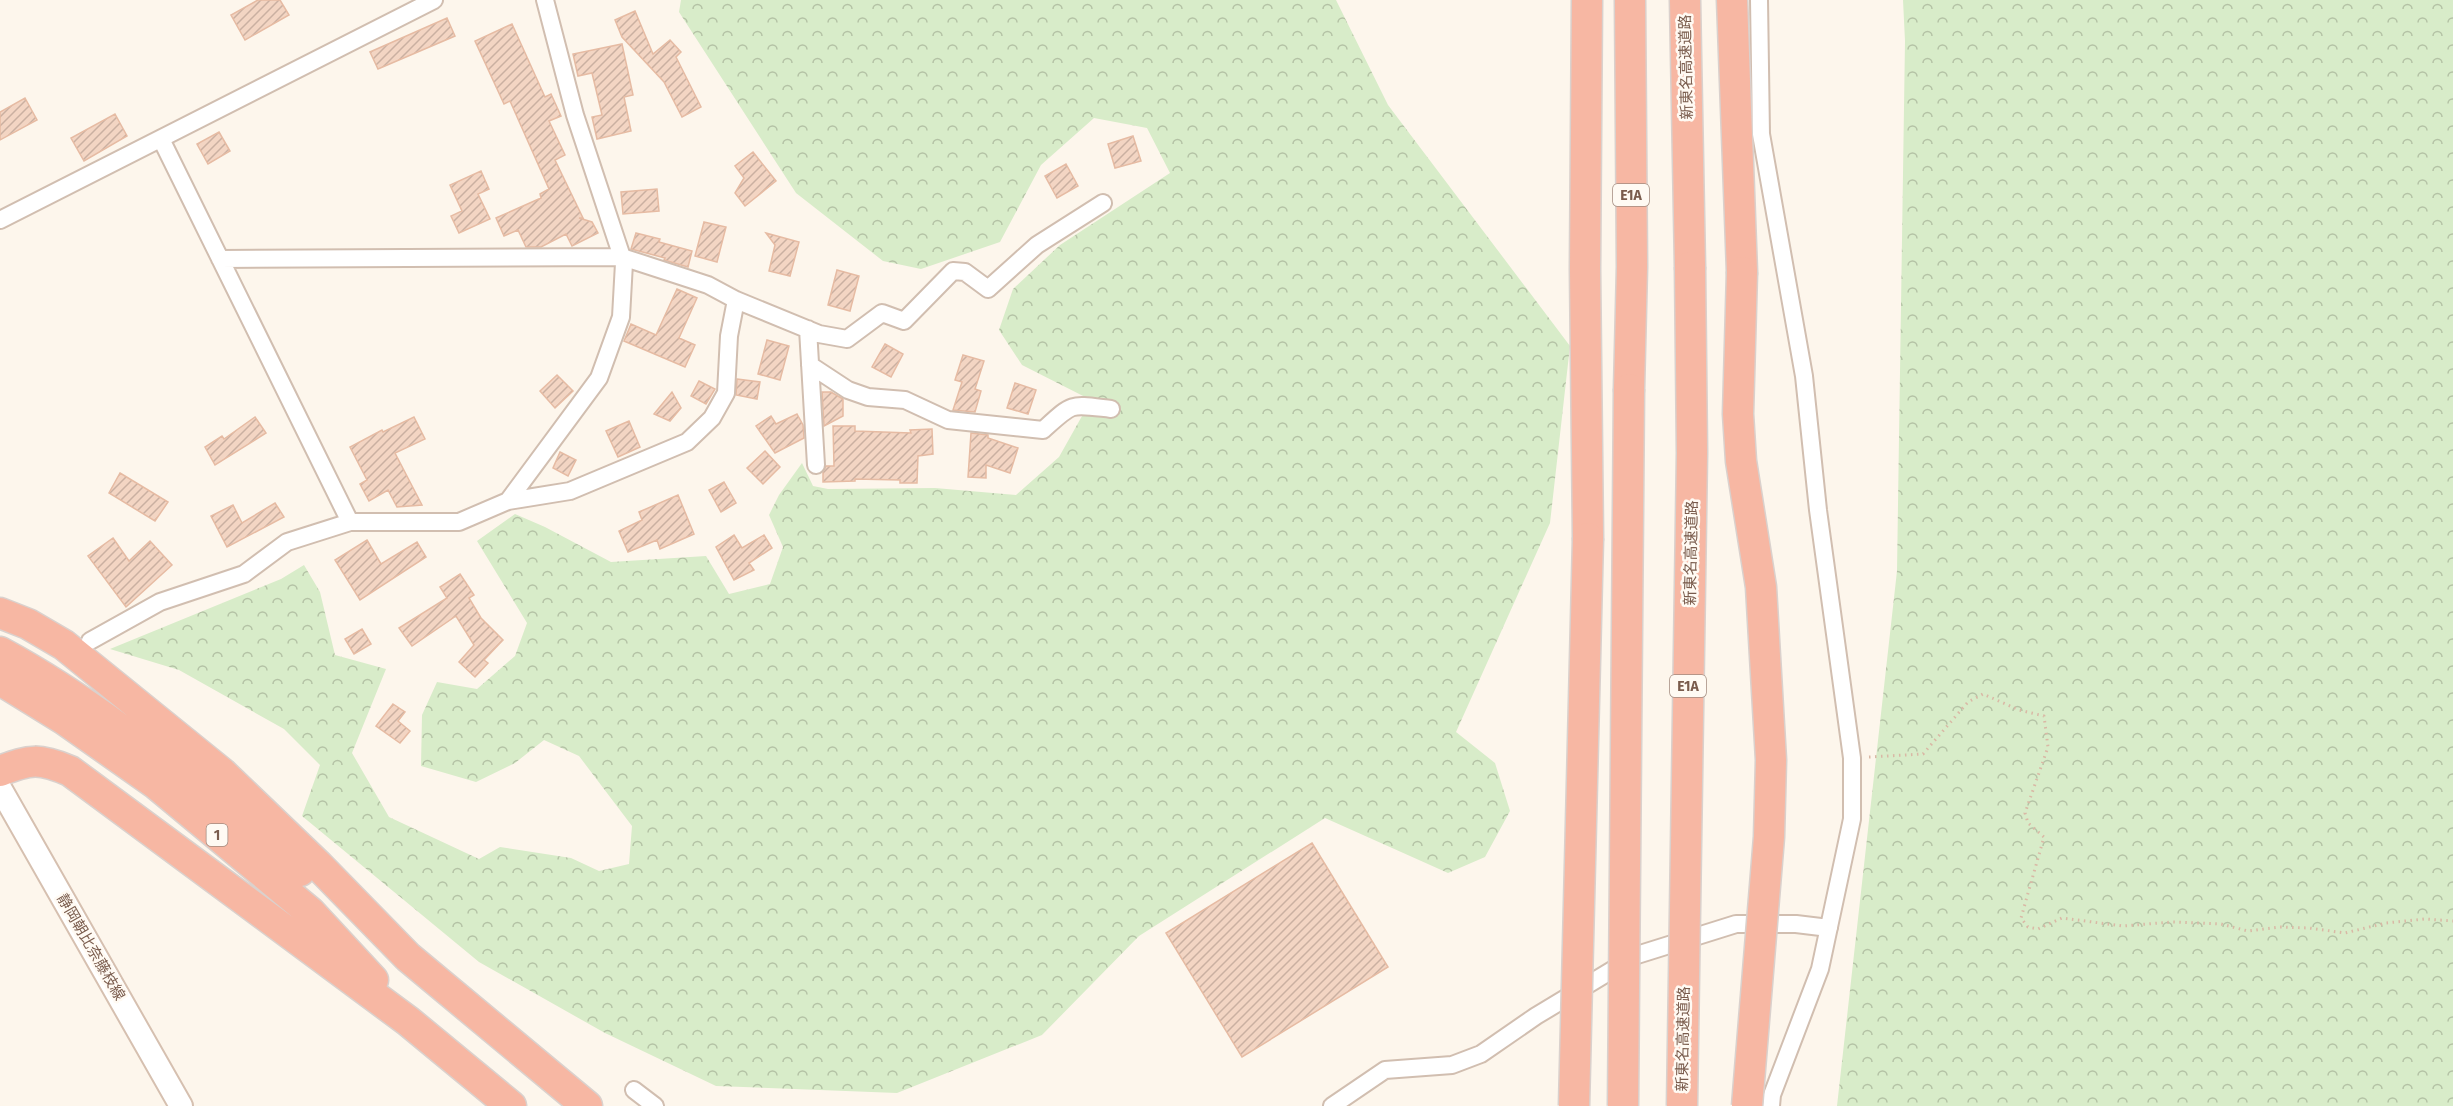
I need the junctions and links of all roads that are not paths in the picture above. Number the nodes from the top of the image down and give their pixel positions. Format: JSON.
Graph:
{"nodes":[{"id":1,"x":434,"y":0,"type":"edge"},
{"id":2,"x":545,"y":0,"type":"edge"},
{"id":3,"x":1587,"y":0,"type":"edge"},
{"id":4,"x":1629,"y":0,"type":"edge"},
{"id":5,"x":1685,"y":0,"type":"edge"},
{"id":6,"x":1732,"y":0,"type":"edge"},
{"id":7,"x":1760,"y":0,"type":"edge"},
{"id":8,"x":161,"y":139,"type":"junction"},
{"id":9,"x":1103,"y":203,"type":"dead end"},
{"id":10,"x":0,"y":220,"type":"edge"},
{"id":11,"x":622,"y":256,"type":"junction"},
{"id":12,"x":220,"y":259,"type":"junction"},
{"id":13,"x":736,"y":300,"type":"junction"},
{"id":14,"x":808,"y":330,"type":"junction"},
{"id":15,"x":810,"y":365,"type":"junction"},
{"id":16,"x":1111,"y":410,"type":"dead end"},
{"id":17,"x":816,"y":465,"type":"dead end"},
{"id":18,"x":508,"y":501,"type":"junction"},
{"id":19,"x":350,"y":522,"type":"junction"},
{"id":20,"x":0,"y":613,"type":"edge"},
{"id":21,"x":90,"y":641,"type":"dead end"},
{"id":22,"x":0,"y":652,"type":"edge"},
{"id":23,"x":0,"y":680,"type":"edge"},
{"id":24,"x":0,"y":771,"type":"edge"},
{"id":25,"x":0,"y":788,"type":"edge"},
{"id":26,"x":1828,"y":928,"type":"junction"},
{"id":27,"x":408,"y":957,"type":"junction"},
{"id":28,"x":408,"y":1021,"type":"junction"},
{"id":29,"x":634,"y":1090,"type":"dead end"},
{"id":30,"x":181,"y":1106,"type":"edge"},
{"id":31,"x":511,"y":1106,"type":"edge"},
{"id":32,"x":587,"y":1106,"type":"edge"},
{"id":33,"x":656,"y":1106,"type":"edge"},
{"id":34,"x":1332,"y":1106,"type":"edge"},
{"id":35,"x":1574,"y":1106,"type":"edge"},
{"id":36,"x":1623,"y":1106,"type":"edge"},
{"id":37,"x":1682,"y":1106,"type":"edge"},
{"id":38,"x":1747,"y":1106,"type":"edge"},
{"id":39,"x":1771,"y":1106,"type":"edge"}],
"edges":[{"from":1,"to":8,"type":"street"},
{"from":2,"to":11,"type":"street"},
{"from":3,"to":35,"type":"highway","bridge":true},
{"from":4,"to":36,"type":"highway","number":"E1A","bridge":true},
{"from":5,"to":37,"type":"highway","name":"新東名高速道路","number":"E1A","bridge":true},
{"from":6,"to":38,"type":"highway","bridge":true},
{"from":7,"to":26,"type":"street"},
{"from":8,"to":10,"type":"street"},
{"from":8,"to":12,"type":"street"},
{"from":9,"to":14,"type":"street"},
{"from":11,"to":12,"type":"street"},
{"from":11,"to":13,"type":"street"},
{"from":11,"to":18,"type":"street"},
{"from":12,"to":19,"type":"street"},
{"from":13,"to":14,"type":"street"},
{"from":13,"to":18,"type":"street"},
{"from":14,"to":15,"type":"street"},
{"from":15,"to":16,"type":"street"},
{"from":15,"to":17,"type":"street"},
{"from":18,"to":19,"type":"street"},
{"from":19,"to":21,"type":"street"},
{"from":20,"to":27,"type":"highway"},
{"from":22,"to":27,"type":"highway"},
{"from":23,"to":28,"type":"highway","number":"1"},
{"from":24,"to":28,"type":"highway"},
{"from":25,"to":30,"type":"main road","name":"静岡朝比奈藤枝線"},
{"from":26,"to":34,"type":"street"},
{"from":26,"to":39,"type":"street"},
{"from":27,"to":32,"type":"highway"},
{"from":28,"to":31,"type":"highway"},
{"from":29,"to":33,"type":"street"}]}
